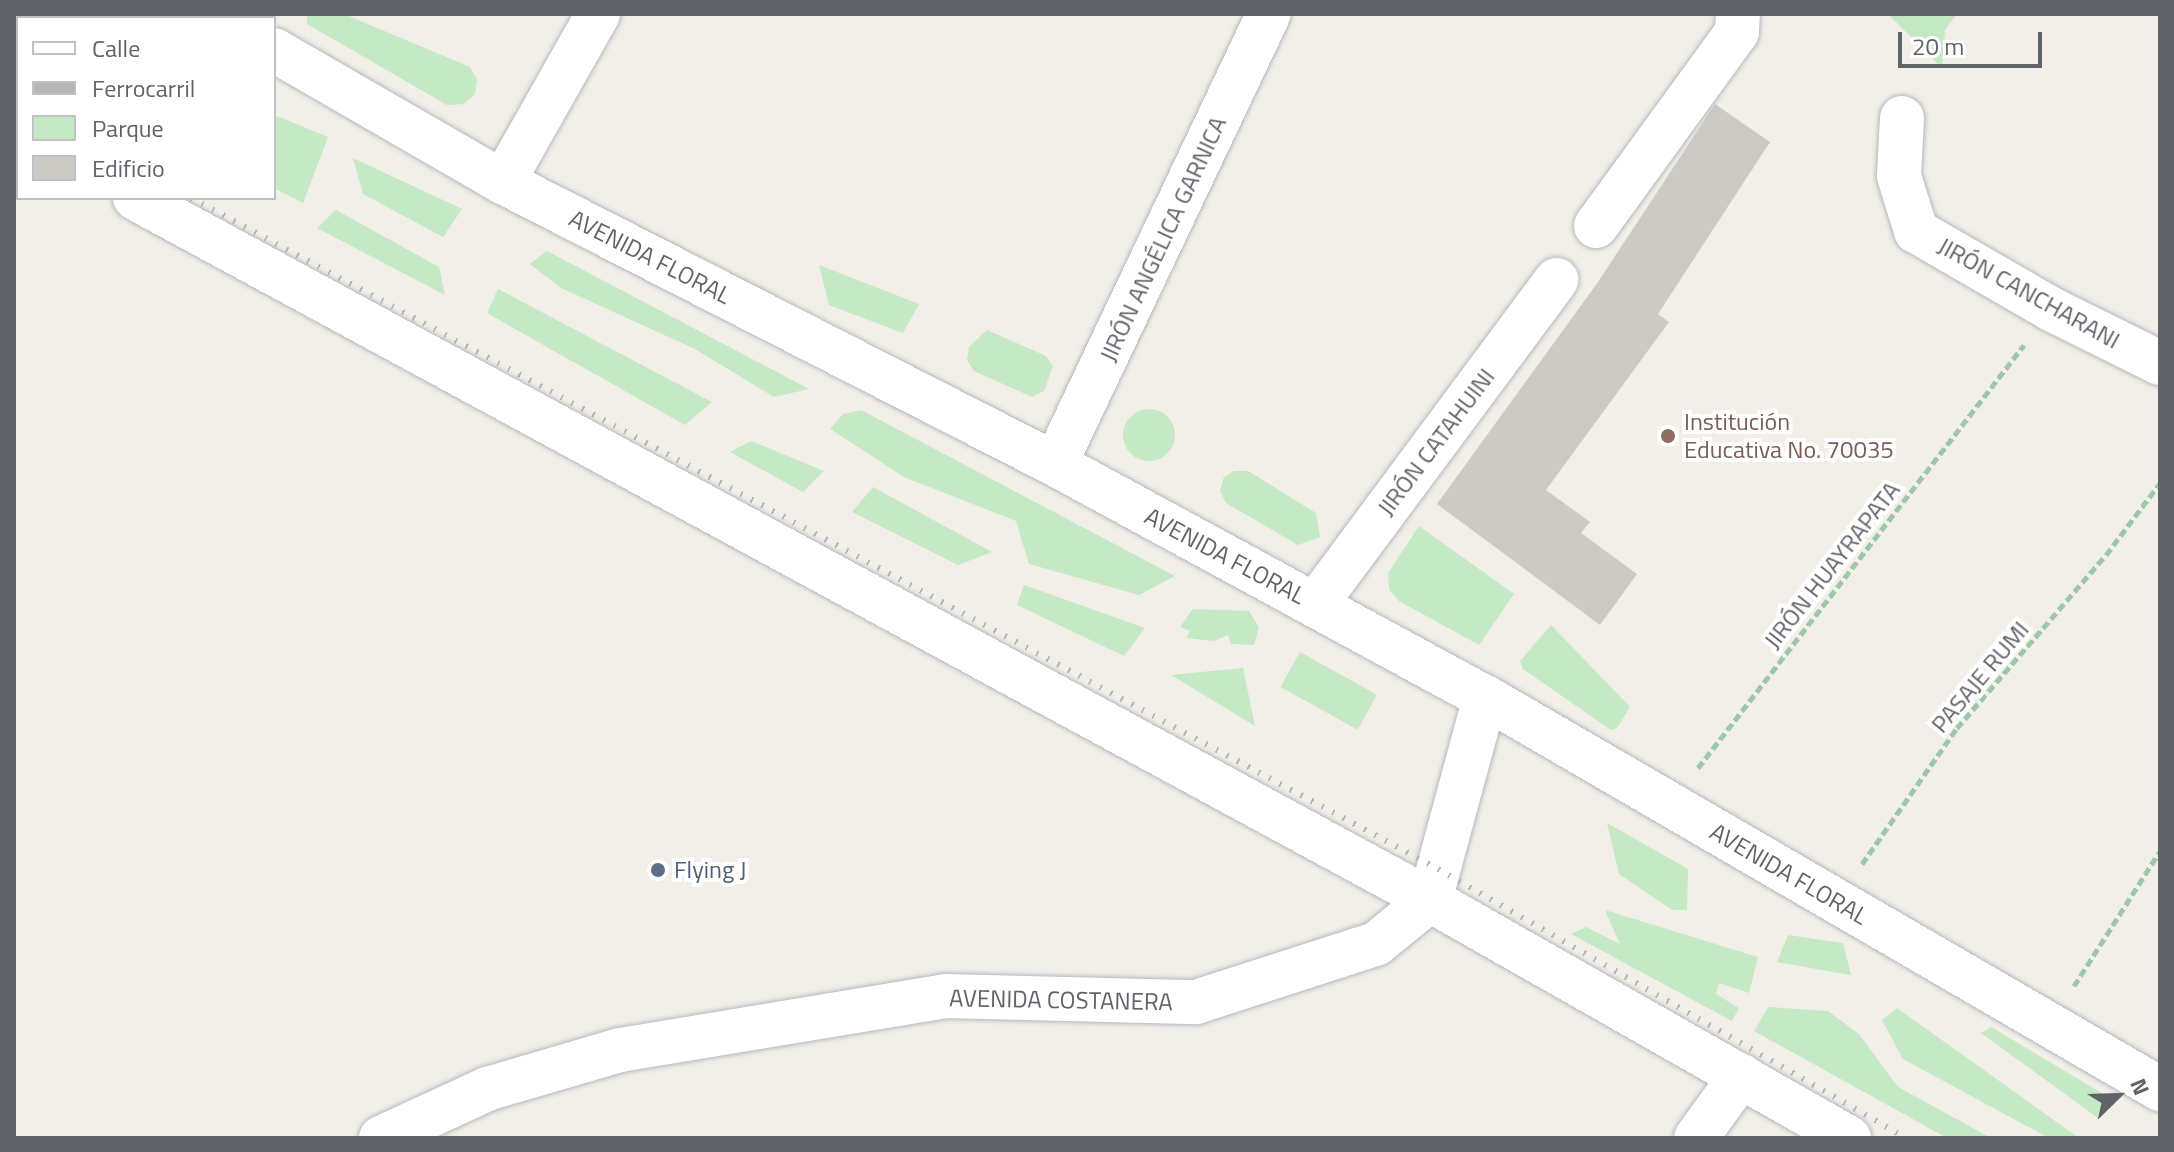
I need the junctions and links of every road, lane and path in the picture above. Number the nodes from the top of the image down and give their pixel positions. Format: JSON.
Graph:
{"nodes":[{"id":1,"x":598,"y":14,"type":"edge"},
{"id":2,"x":1269,"y":14,"type":"edge"},
{"id":3,"x":1738,"y":23,"type":"edge"},
{"id":4,"x":276,"y":51,"type":"edge"},
{"id":5,"x":1902,"y":118,"type":"dead end"},
{"id":6,"x":503,"y":182,"type":"junction"},
{"id":7,"x":139,"y":200,"type":"edge"},
{"id":8,"x":1596,"y":226,"type":"dead end"},
{"id":9,"x":1556,"y":280,"type":"dead end"},
{"id":10,"x":2051,"y":309,"type":"junction"},
{"id":11,"x":2160,"y":363,"type":"edge"},
{"id":12,"x":1055,"y":464,"type":"junction"},
{"id":13,"x":2160,"y":483,"type":"edge"},
{"id":14,"x":1315,"y":605,"type":"junction"},
{"id":15,"x":1485,"y":697,"type":"junction"},
{"id":16,"x":1670,"y":805,"type":"junction"},
{"id":17,"x":2160,"y":851,"type":"edge"},
{"id":18,"x":1430,"y":900,"type":"junction"},
{"id":19,"x":1837,"y":901,"type":"junction"},
{"id":20,"x":2050,"y":1024,"type":"junction"},
{"id":21,"x":1741,"y":1076,"type":"junction"},
{"id":22,"x":2160,"y":1089,"type":"edge"},
{"id":23,"x":381,"y":1138,"type":"edge"},
{"id":24,"x":1696,"y":1138,"type":"edge"},
{"id":25,"x":1849,"y":1138,"type":"edge"}],
"edges":[{"from":1,"to":6,"type":"street"},
{"from":2,"to":12,"type":"street","name":"JIRÓN ANGÉLICA GARNICA"},
{"from":3,"to":8,"type":"street"},
{"from":4,"to":6,"type":"street","name":"AVENIDA FLORAL"},
{"from":5,"to":10,"type":"street","name":"JIRÓN CANCHARANI"},
{"from":6,"to":12,"type":"street","name":"AVENIDA FLORAL"},
{"from":7,"to":18,"type":"street"},
{"from":9,"to":14,"type":"street","name":"JIRÓN CATAHUINI"},
{"from":10,"to":11,"type":"street","name":"JIRÓN CANCHARANI"},
{"from":10,"to":16,"type":"path","name":"JIRÓN HUAYRAPATA"},
{"from":12,"to":14,"type":"street","name":"AVENIDA FLORAL"},
{"from":13,"to":19,"type":"path","name":"PASAJE RUMI"},
{"from":14,"to":15,"type":"street","name":"AVENIDA FLORAL"},
{"from":15,"to":16,"type":"street","name":"AVENIDA FLORAL"},
{"from":15,"to":18,"type":"street"},
{"from":16,"to":19,"type":"street","name":"AVENIDA FLORAL"},
{"from":17,"to":20,"type":"path"},
{"from":18,"to":21,"type":"street"},
{"from":18,"to":23,"type":"street","name":"AVENIDA COSTANERA"},
{"from":19,"to":20,"type":"street","name":"AVENIDA FLORAL"},
{"from":20,"to":22,"type":"street","name":"AVENIDA FLORAL"},
{"from":21,"to":24,"type":"street"},
{"from":21,"to":25,"type":"street"}]}
